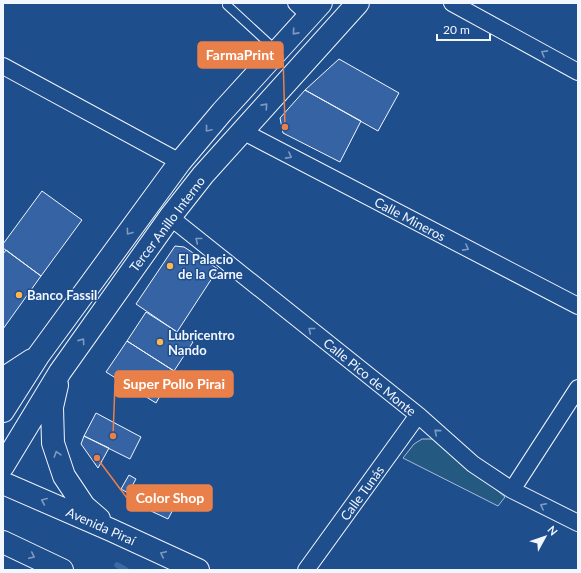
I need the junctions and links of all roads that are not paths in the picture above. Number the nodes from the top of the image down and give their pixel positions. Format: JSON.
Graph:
{"nodes":[{"id":1,"x":358,"y":3,"type":"edge"},
{"id":2,"x":452,"y":3,"type":"edge"},
{"id":3,"x":227,"y":5,"type":"dead end"},
{"id":4,"x":309,"y":7,"type":"edge"},
{"id":5,"x":278,"y":51,"type":"junction"},
{"id":6,"x":3,"y":66,"type":"edge"},
{"id":7,"x":578,"y":72,"type":"edge"},
{"id":8,"x":222,"y":112,"type":"junction"},
{"id":9,"x":242,"y":131,"type":"junction"},
{"id":10,"x":180,"y":162,"type":"junction"},
{"id":11,"x":203,"y":175,"type":"junction"},
{"id":12,"x":170,"y":217,"type":"junction"},
{"id":13,"x":578,"y":306,"type":"edge"},
{"id":14,"x":38,"y":356,"type":"junction"},
{"id":15,"x":60,"y":372,"type":"junction"},
{"id":16,"x":3,"y":379,"type":"edge"},
{"id":17,"x":578,"y":388,"type":"edge"},
{"id":18,"x":3,"y":411,"type":"edge"},
{"id":19,"x":418,"y":415,"type":"junction"},
{"id":20,"x":3,"y":466,"type":"edge"},
{"id":21,"x":3,"y":483,"type":"edge"},
{"id":22,"x":512,"y":490,"type":"junction"},
{"id":23,"x":578,"y":523,"type":"edge"},
{"id":24,"x":111,"y":530,"type":"junction"},
{"id":25,"x":3,"y":542,"type":"edge"},
{"id":26,"x":62,"y":570,"type":"edge"},
{"id":27,"x":198,"y":570,"type":"edge"},
{"id":28,"x":306,"y":570,"type":"edge"}],
"edges":[{"from":9,"to":1,"type":"main road","name":"Tercer Anillo Interno","one_way":true},
{"from":7,"to":2,"type":"street","one_way":true},
{"from":3,"to":5,"type":"lane"},
{"from":4,"to":5,"type":"main road","name":"Tercer Anillo Interno","one_way":true},
{"from":5,"to":8,"type":"main road","name":"Tercer Anillo Interno"},
{"from":6,"to":10,"type":"street"},
{"from":8,"to":10,"type":"main road","name":"Tercer Anillo Interno","one_way":true},
{"from":8,"to":11,"type":"main road"},
{"from":9,"to":11,"type":"main road","name":"Tercer Anillo Interno"},
{"from":9,"to":13,"type":"street","name":"Calle Mineros","one_way":true},
{"from":10,"to":14,"type":"main road","name":"Tercer Anillo Interno","one_way":true},
{"from":11,"to":12,"type":"main road","name":"Tercer Anillo Interno"},
{"from":15,"to":12,"type":"main road","name":"Tercer Anillo Interno","one_way":true},
{"from":19,"to":12,"type":"street","name":"Calle Pico de Monte","one_way":true},
{"from":14,"to":16,"type":"main road"},
{"from":14,"to":18,"type":"main road","name":"Tercer Anillo Interno"},
{"from":15,"to":20,"type":"main road","name":"Tercer Anillo Interno"},
{"from":24,"to":15,"type":"main road","one_way":true},
{"from":17,"to":22,"type":"street"},
{"from":22,"to":19,"type":"street","name":"Calle Pico de Monte","one_way":true},
{"from":19,"to":28,"type":"street","name":"Calle Tunás"},
{"from":24,"to":21,"type":"main road","name":"Avenida Piraí","one_way":true},
{"from":23,"to":22,"type":"street","name":"Calle Pico de Monte","one_way":true},
{"from":27,"to":24,"type":"main road","name":"Avenida Piraí","one_way":true},
{"from":25,"to":26,"type":"main road","one_way":true}]}
